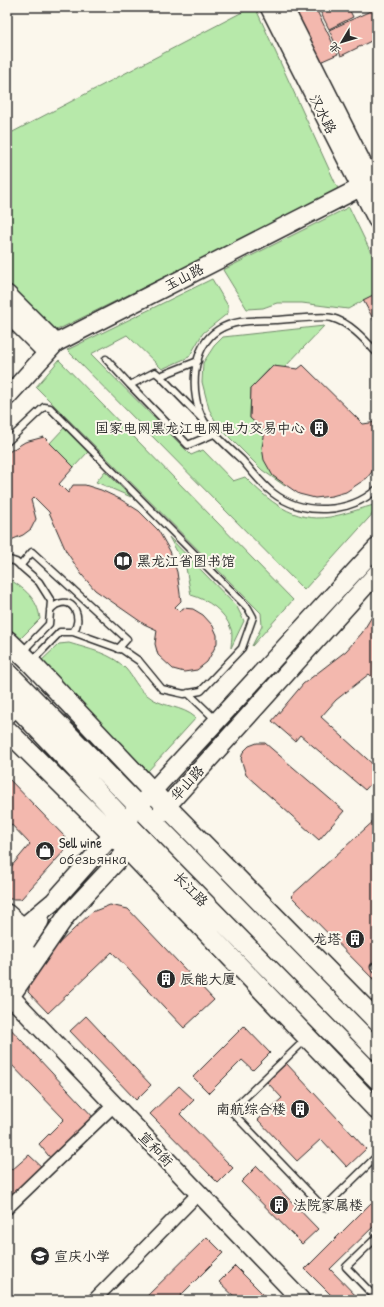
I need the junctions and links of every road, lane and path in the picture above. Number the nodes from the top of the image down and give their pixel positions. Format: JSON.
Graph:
{"nodes":[{"id":1,"x":269,"y":7,"type":"edge"},
{"id":2,"x":284,"y":7,"type":"edge"},
{"id":3,"x":372,"y":185,"type":"edge"},
{"id":4,"x":377,"y":220,"type":"edge"},
{"id":5,"x":7,"y":294,"type":"edge"},
{"id":6,"x":7,"y":312,"type":"edge"},
{"id":7,"x":51,"y":348,"type":"junction"},
{"id":8,"x":377,"y":353,"type":"edge"},
{"id":9,"x":106,"y":359,"type":"dead end"},
{"id":10,"x":198,"y":361,"type":"junction"},
{"id":11,"x":160,"y":376,"type":"junction"},
{"id":12,"x":130,"y":385,"type":"junction"},
{"id":13,"x":7,"y":396,"type":"edge"},
{"id":14,"x":204,"y":421,"type":"junction"},
{"id":15,"x":216,"y":433,"type":"junction"},
{"id":16,"x":7,"y":442,"type":"edge"},
{"id":17,"x":377,"y":489,"type":"edge"},
{"id":18,"x":377,"y":547,"type":"edge"},
{"id":19,"x":7,"y":559,"type":"edge"},
{"id":20,"x":20,"y":566,"type":"junction"},
{"id":21,"x":377,"y":573,"type":"edge"},
{"id":22,"x":50,"y":610,"type":"junction"},
{"id":23,"x":49,"y":621,"type":"junction"},
{"id":24,"x":60,"y":632,"type":"junction"},
{"id":25,"x":73,"y":632,"type":"junction"},
{"id":26,"x":7,"y":640,"type":"edge"},
{"id":27,"x":118,"y":649,"type":"junction"},
{"id":28,"x":26,"y":658,"type":"junction"},
{"id":29,"x":7,"y":672,"type":"edge"},
{"id":30,"x":188,"y":693,"type":"junction"},
{"id":31,"x":11,"y":707,"type":"edge"},
{"id":32,"x":217,"y":721,"type":"junction"},
{"id":33,"x":7,"y":730,"type":"edge"},
{"id":34,"x":153,"y":791,"type":"junction"},
{"id":35,"x":166,"y":806,"type":"junction"},
{"id":36,"x":138,"y":807,"type":"junction"},
{"id":37,"x":124,"y":821,"type":"junction"},
{"id":38,"x":152,"y":822,"type":"junction"},
{"id":39,"x":112,"y":835,"type":"junction"},
{"id":40,"x":134,"y":844,"type":"junction"},
{"id":41,"x":54,"y":901,"type":"junction"},
{"id":42,"x":7,"y":913,"type":"edge"},
{"id":43,"x":67,"y":915,"type":"junction"},
{"id":44,"x":23,"y":927,"type":"junction"},
{"id":45,"x":7,"y":944,"type":"edge"},
{"id":46,"x":7,"y":964,"type":"edge"},
{"id":47,"x":377,"y":964,"type":"edge"},
{"id":48,"x":377,"y":969,"type":"edge"},
{"id":49,"x":7,"y":980,"type":"edge"},
{"id":50,"x":9,"y":1000,"type":"edge"},
{"id":51,"x":377,"y":1021,"type":"edge"},
{"id":52,"x":307,"y":1038,"type":"junction"},
{"id":53,"x":377,"y":1050,"type":"edge"},
{"id":54,"x":377,"y":1079,"type":"edge"},
{"id":55,"x":114,"y":1105,"type":"junction"},
{"id":56,"x":377,"y":1110,"type":"edge"},
{"id":57,"x":377,"y":1156,"type":"edge"},
{"id":58,"x":199,"y":1194,"type":"junction"},
{"id":59,"x":7,"y":1208,"type":"edge"},
{"id":60,"x":377,"y":1237,"type":"edge"},
{"id":61,"x":377,"y":1299,"type":"edge"},
{"id":62,"x":94,"y":1300,"type":"edge"},
{"id":63,"x":301,"y":1300,"type":"edge"}],
"edges":[{"from":1,"to":3,"type":"main road","name":"汉水路"},
{"from":2,"to":3,"type":"main road","name":"汉水路"},
{"from":3,"to":4,"type":"main road","name":"汉水路"},
{"from":3,"to":7,"type":"main road","name":"玉山路"},
{"from":5,"to":7,"type":"main road"},
{"from":6,"to":7,"type":"main road"},
{"from":7,"to":13,"type":"main road","name":"玉山路"},
{"from":8,"to":10,"type":"lane"},
{"from":9,"to":12,"type":"lane"},
{"from":10,"to":11,"type":"lane"},
{"from":10,"to":14,"type":"lane"},
{"from":11,"to":12,"type":"lane"},
{"from":11,"to":14,"type":"lane"},
{"from":12,"to":15,"type":"lane"},
{"from":14,"to":15,"type":"lane"},
{"from":15,"to":17,"type":"lane"},
{"from":16,"to":30,"type":"lane"},
{"from":18,"to":32,"type":"main road","name":"华山路"},
{"from":19,"to":20,"type":"lane"},
{"from":20,"to":22,"type":"lane"},
{"from":20,"to":27,"type":"lane"},
{"from":21,"to":35,"type":"main road","name":"华山路"},
{"from":22,"to":23,"type":"lane"},
{"from":22,"to":25,"type":"lane"},
{"from":23,"to":24,"type":"lane"},
{"from":23,"to":28,"type":"lane"},
{"from":24,"to":25,"type":"lane"},
{"from":24,"to":28,"type":"lane"},
{"from":25,"to":27,"type":"lane"},
{"from":26,"to":28,"type":"main road"},
{"from":27,"to":30,"type":"lane"},
{"from":28,"to":34,"type":"main road"},
{"from":29,"to":36,"type":"main road","name":"长江路"},
{"from":30,"to":32,"type":"lane"},
{"from":31,"to":37,"type":"main road","name":"长江路"},
{"from":32,"to":34,"type":"main road","name":"华山路"},
{"from":33,"to":39,"type":"main road"},
{"from":34,"to":35,"type":"main road"},
{"from":34,"to":36,"type":"main road","name":"华山路"},
{"from":35,"to":38,"type":"main road","name":"华山路"},
{"from":35,"to":51,"type":"main road"},
{"from":36,"to":37,"type":"main road","name":"华山路"},
{"from":36,"to":38,"type":"main road","name":"长江路"},
{"from":37,"to":39,"type":"main road","name":"华山路"},
{"from":37,"to":40,"type":"main road","name":"长江路"},
{"from":38,"to":40,"type":"main road","name":"华山路"},
{"from":38,"to":53,"type":"main road","name":"长江路"},
{"from":39,"to":40,"type":"main road"},
{"from":39,"to":41,"type":"main road","name":"华山路"},
{"from":40,"to":43,"type":"main road","name":"华山路"},
{"from":40,"to":52,"type":"main road"},
{"from":40,"to":54,"type":"main road","name":"长江路"},
{"from":41,"to":44,"type":"main road","name":"华山路"},
{"from":41,"to":46,"type":"main road"},
{"from":42,"to":44,"type":"main road"},
{"from":43,"to":49,"type":"main road"},
{"from":43,"to":50,"type":"main road","name":"华山路"},
{"from":44,"to":45,"type":"main road","name":"华山路"},
{"from":47,"to":48,"type":"lane"},
{"from":50,"to":55,"type":"main road","name":"宣和街"},
{"from":52,"to":56,"type":"main road"},
{"from":52,"to":57,"type":"lane"},
{"from":55,"to":58,"type":"main road","name":"宣和街"},
{"from":55,"to":59,"type":"street"},
{"from":58,"to":62,"type":"street"},
{"from":58,"to":63,"type":"main road","name":"宣和街"},
{"from":60,"to":61,"type":"lane"}]}
